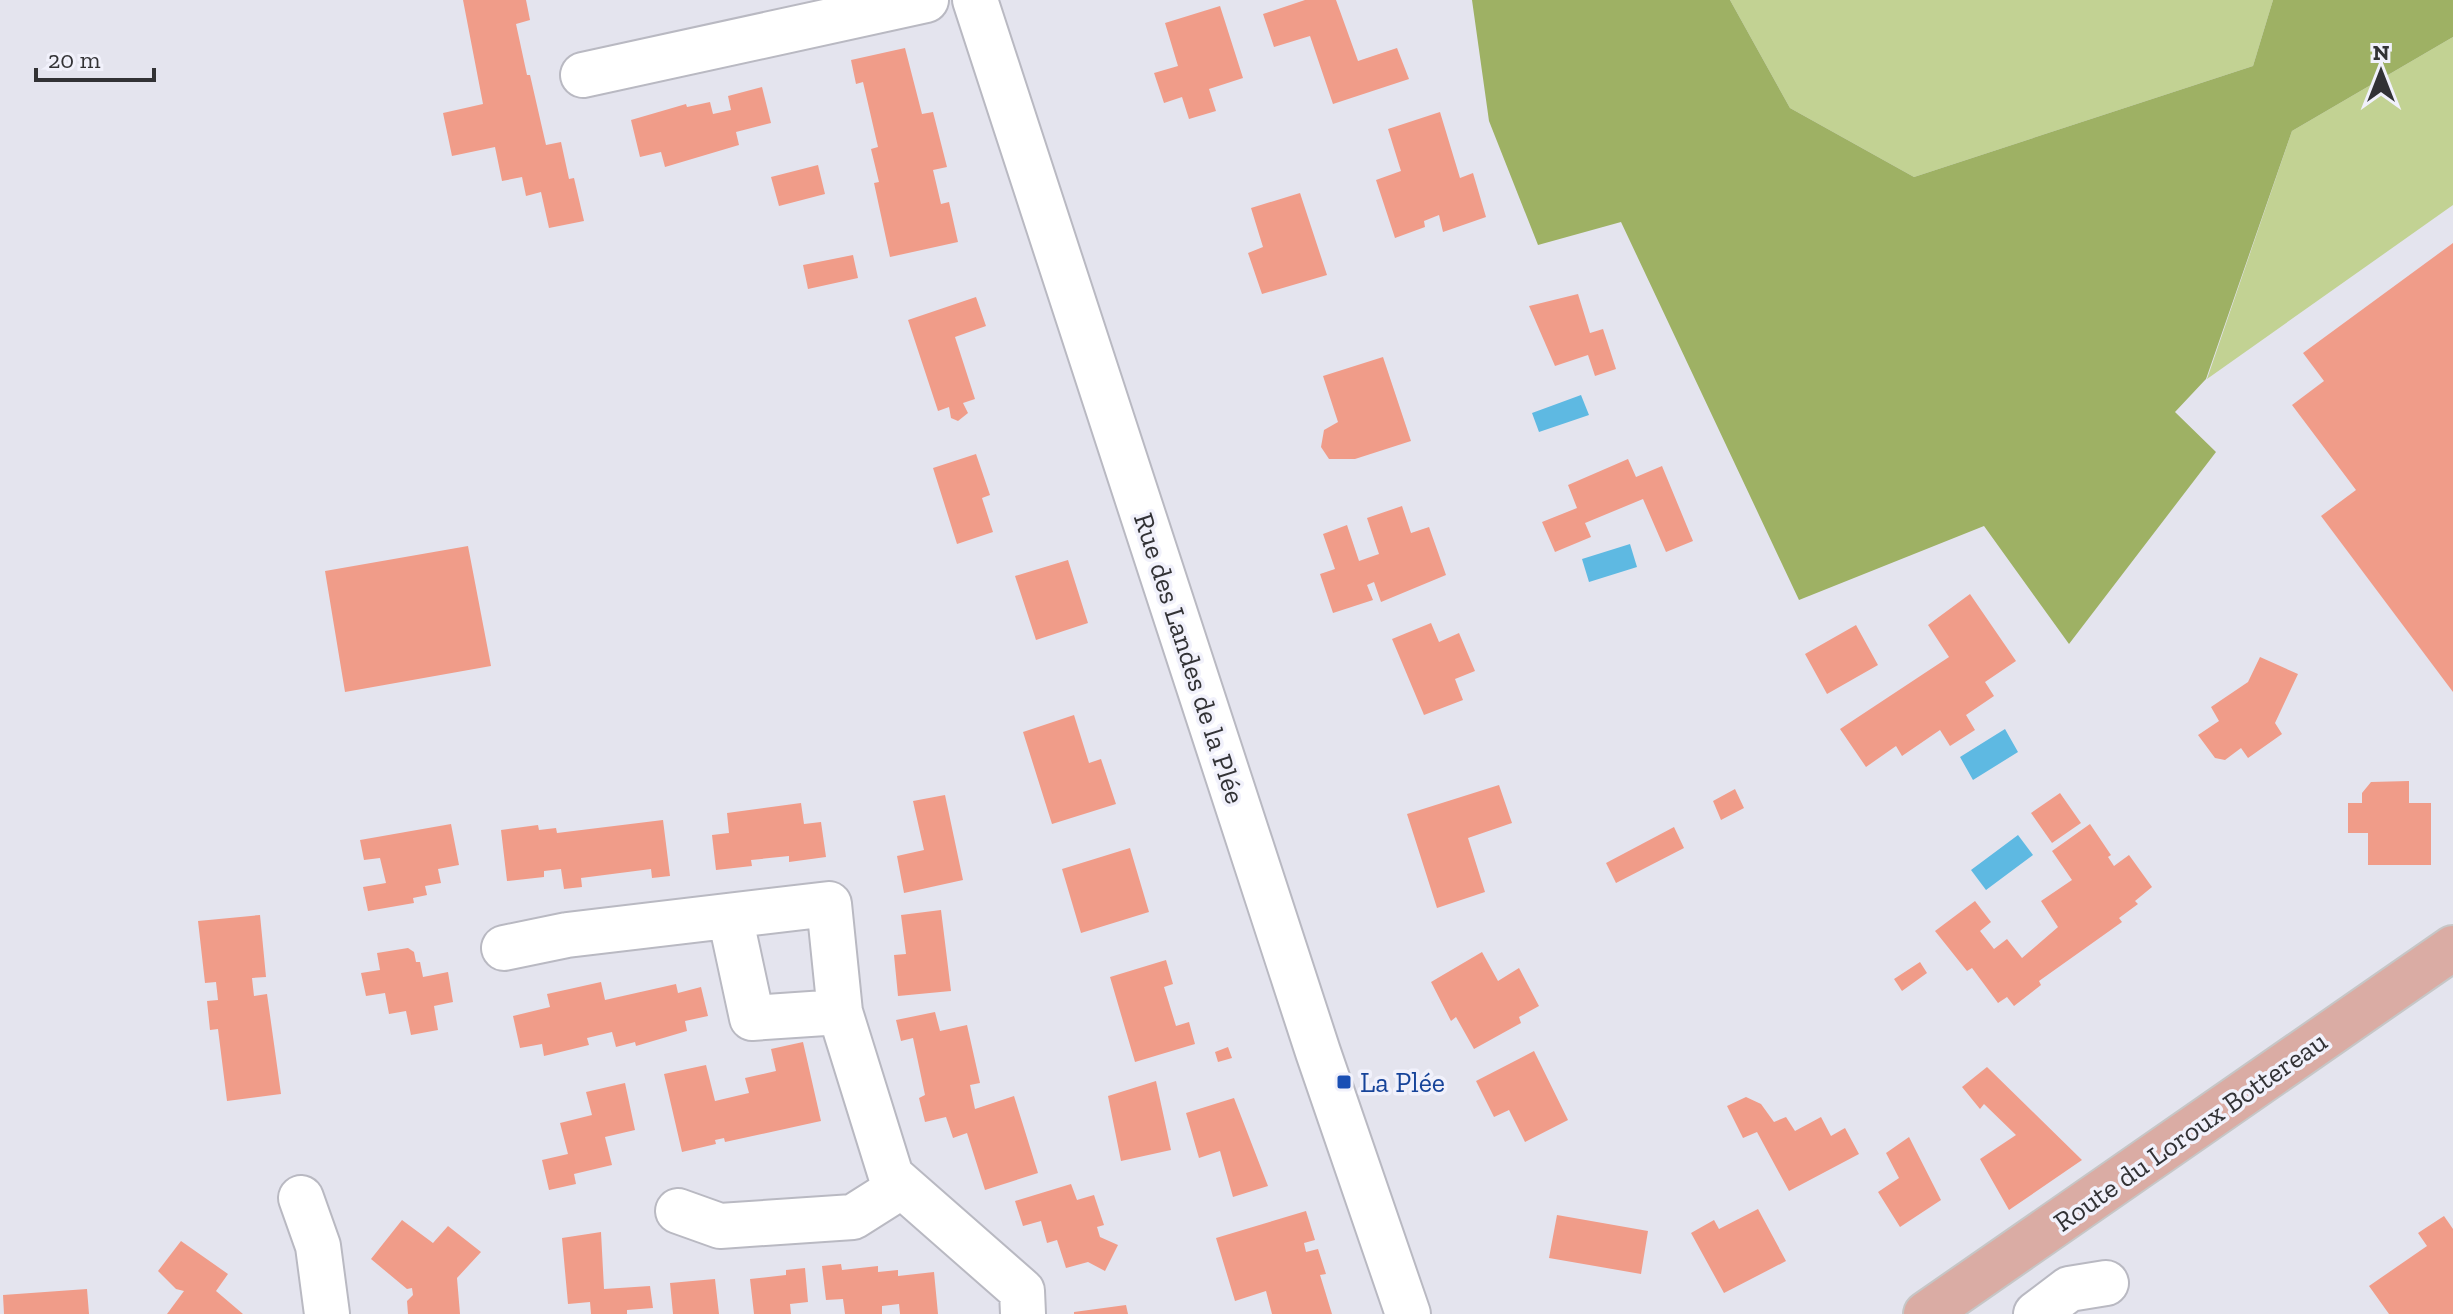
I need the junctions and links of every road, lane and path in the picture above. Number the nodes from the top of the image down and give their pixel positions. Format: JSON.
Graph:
{"nodes":[{"id":1,"x":926,"y":0,"type":"edge"},
{"id":2,"x":975,"y":0,"type":"edge"},
{"id":3,"x":583,"y":75,"type":"dead end"},
{"id":4,"x":730,"y":916,"type":"junction"},
{"id":5,"x":504,"y":948,"type":"dead end"},
{"id":6,"x":2453,"y":948,"type":"edge"},
{"id":7,"x":840,"y":1012,"type":"junction"},
{"id":8,"x":902,"y":1186,"type":"junction"},
{"id":9,"x":301,"y":1198,"type":"dead end"},
{"id":10,"x":678,"y":1211,"type":"dead end"},
{"id":11,"x":2106,"y":1283,"type":"dead end"},
{"id":12,"x":327,"y":1314,"type":"edge"},
{"id":13,"x":1023,"y":1314,"type":"edge"},
{"id":14,"x":1408,"y":1314,"type":"edge"},
{"id":15,"x":1926,"y":1314,"type":"edge"},
{"id":16,"x":2036,"y":1314,"type":"edge"}],
"edges":[{"from":1,"to":3,"type":"street"},
{"from":2,"to":14,"type":"street","name":"Rue des Landes de la Plée"},
{"from":4,"to":5,"type":"street"},
{"from":4,"to":7,"type":"street"},
{"from":4,"to":7,"type":"street"},
{"from":6,"to":15,"type":"main road","name":"Route du Loroux Bottereau"},
{"from":7,"to":8,"type":"street"},
{"from":8,"to":10,"type":"street"},
{"from":8,"to":13,"type":"street"},
{"from":9,"to":12,"type":"street"},
{"from":11,"to":16,"type":"street"}]}
